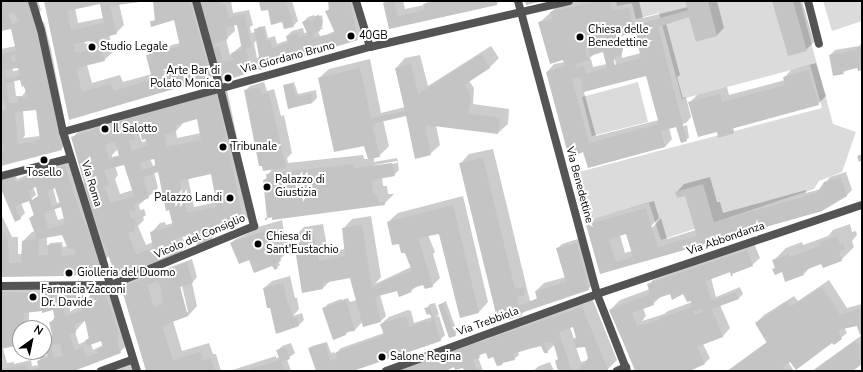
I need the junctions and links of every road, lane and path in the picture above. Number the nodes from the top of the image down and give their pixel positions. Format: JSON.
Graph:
{"nodes":[{"id":1,"x":32,"y":1,"type":"edge"},
{"id":2,"x":196,"y":1,"type":"edge"},
{"id":3,"x":356,"y":1,"type":"edge"},
{"id":4,"x":518,"y":1,"type":"edge"},
{"id":5,"x":569,"y":1,"type":"edge"},
{"id":6,"x":808,"y":1,"type":"edge"},
{"id":7,"x":522,"y":13,"type":"junction"},
{"id":8,"x":820,"y":44,"type":"dead end"},
{"id":9,"x":370,"y":47,"type":"junction"},
{"id":10,"x":220,"y":88,"type":"junction"},
{"id":11,"x":63,"y":132,"type":"junction"},
{"id":12,"x":71,"y":158,"type":"junction"},
{"id":13,"x":1,"y":176,"type":"edge"},
{"id":14,"x":862,"y":205,"type":"edge"},
{"id":15,"x":111,"y":285,"type":"junction"},
{"id":16,"x":1,"y":286,"type":"edge"},
{"id":17,"x":597,"y":294,"type":"junction"},
{"id":18,"x":132,"y":360,"type":"junction"},
{"id":19,"x":626,"y":369,"type":"edge"},
{"id":20,"x":101,"y":371,"type":"edge"},
{"id":21,"x":136,"y":371,"type":"edge"},
{"id":22,"x":386,"y":371,"type":"edge"},
{"id":23,"x":617,"y":371,"type":"edge"}],
"edges":[{"from":1,"to":11,"type":"street","name":"Via Roma"},
{"from":2,"to":10,"type":"street"},
{"from":3,"to":9,"type":"street"},
{"from":4,"to":7,"type":"street","name":"Via Benedettine"},
{"from":5,"to":7,"type":"street","name":"Via Giordano Bruno"},
{"from":6,"to":8,"type":"street"},
{"from":7,"to":9,"type":"street","name":"Via Giordano Bruno"},
{"from":7,"to":17,"type":"street","name":"Via Benedettine"},
{"from":9,"to":10,"type":"street","name":"Via Giordano Bruno"},
{"from":10,"to":11,"type":"street","name":"Via Giordano Bruno"},
{"from":10,"to":15,"type":"street","name":"Vicolo del Consiglio"},
{"from":11,"to":12,"type":"street","name":"Via Roma"},
{"from":12,"to":13,"type":"street"},
{"from":12,"to":15,"type":"street","name":"Via Roma"},
{"from":14,"to":17,"type":"street","name":"Via Abbondanza"},
{"from":15,"to":16,"type":"street"},
{"from":15,"to":18,"type":"street","name":"Via Roma"},
{"from":17,"to":19,"type":"street","name":"Via Benedettine"},
{"from":17,"to":22,"type":"street","name":"Via Trebbiola"},
{"from":18,"to":20,"type":"street"},
{"from":18,"to":21,"type":"street","name":"Via Roma"},
{"from":19,"to":23,"type":"street"}]}
